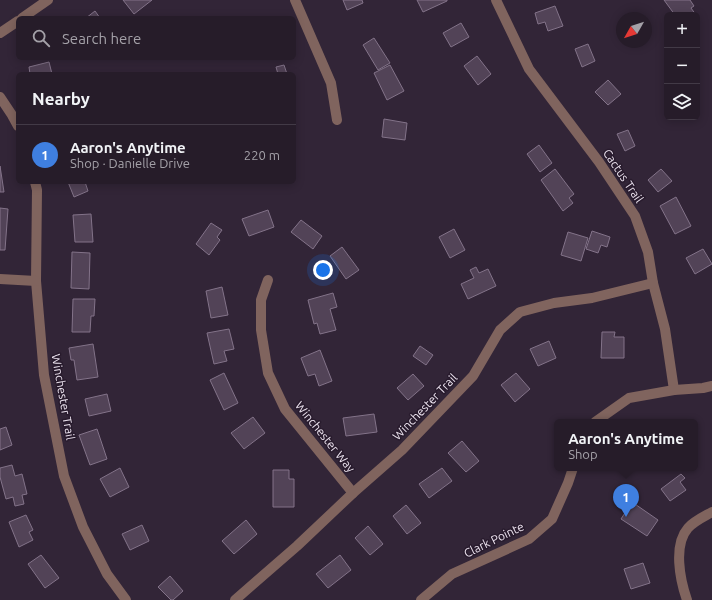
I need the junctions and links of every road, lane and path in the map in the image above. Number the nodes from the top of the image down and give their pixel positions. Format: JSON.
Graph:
{"nodes":[{"id":1,"x":48,"y":0,"type":"edge"},
{"id":2,"x":294,"y":0,"type":"edge"},
{"id":3,"x":496,"y":0,"type":"edge"},
{"id":4,"x":25,"y":16,"type":"edge"},
{"id":5,"x":16,"y":22,"type":"edge"},
{"id":6,"x":0,"y":33,"type":"edge"},
{"id":7,"x":0,"y":97,"type":"edge"},
{"id":8,"x":337,"y":120,"type":"dead end"},
{"id":9,"x":16,"y":122,"type":"edge"},
{"id":10,"x":36,"y":184,"type":"edge"},
{"id":11,"x":0,"y":279,"type":"edge"},
{"id":12,"x":268,"y":280,"type":"dead end"},
{"id":13,"x":36,"y":281,"type":"junction"},
{"id":14,"x":653,"y":283,"type":"junction"},
{"id":15,"x":712,"y":386,"type":"edge"},
{"id":16,"x":674,"y":390,"type":"junction"},
{"id":17,"x":599,"y":419,"type":"edge"},
{"id":18,"x":572,"y":471,"type":"edge"},
{"id":19,"x":353,"y":493,"type":"junction"},
{"id":20,"x":712,"y":512,"type":"edge"},
{"id":21,"x":126,"y":600,"type":"edge"},
{"id":22,"x":235,"y":600,"type":"edge"},
{"id":23,"x":421,"y":600,"type":"edge"},
{"id":24,"x":687,"y":600,"type":"edge"}],
"edges":[{"from":1,"to":4,"type":"street"},
{"from":2,"to":8,"type":"street"},
{"from":3,"to":14,"type":"street","name":"Cactus Trail"},
{"from":5,"to":6,"type":"street"},
{"from":7,"to":9,"type":"street"},
{"from":10,"to":13,"type":"street","name":"Winchester Trail"},
{"from":11,"to":13,"type":"street"},
{"from":12,"to":19,"type":"street","name":"Winchester Way"},
{"from":13,"to":21,"type":"street","name":"Winchester Trail"},
{"from":14,"to":16,"type":"street","name":"Cactus Trail"},
{"from":14,"to":19,"type":"street","name":"Winchester Trail"},
{"from":15,"to":16,"type":"street"},
{"from":16,"to":17,"type":"street"},
{"from":18,"to":23,"type":"street","name":"Clark Pointe"},
{"from":19,"to":22,"type":"street","name":"Winchester Trail"},
{"from":20,"to":24,"type":"street"}]}
